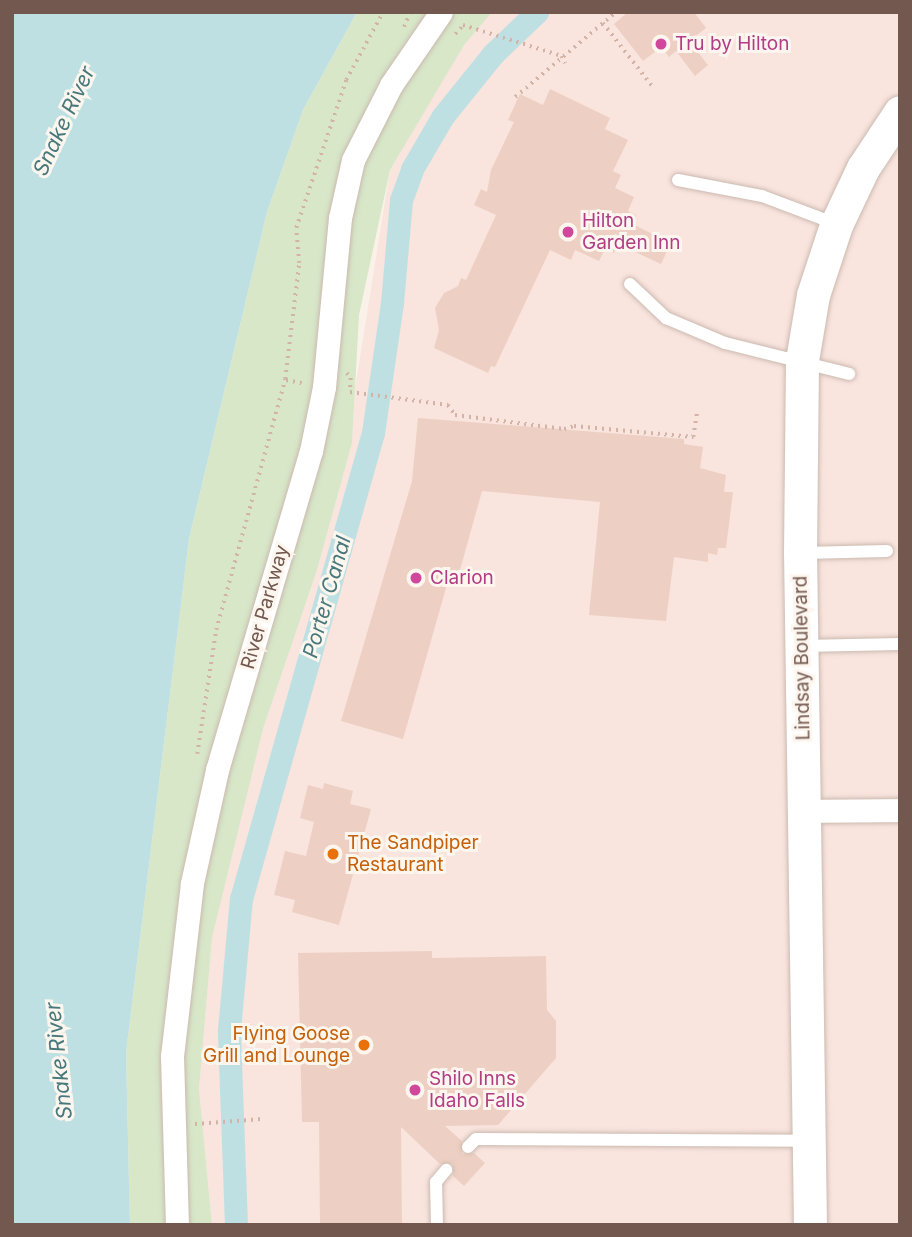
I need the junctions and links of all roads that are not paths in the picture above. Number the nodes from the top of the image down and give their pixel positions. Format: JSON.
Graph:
{"nodes":[{"id":1,"x":441,"y":12,"type":"edge"},
{"id":2,"x":900,"y":112,"type":"edge"},
{"id":3,"x":678,"y":180,"type":"dead end"},
{"id":4,"x":836,"y":225,"type":"junction"},
{"id":5,"x":630,"y":284,"type":"dead end"},
{"id":6,"x":802,"y":360,"type":"junction"},
{"id":7,"x":849,"y":374,"type":"dead end"},
{"id":8,"x":887,"y":551,"type":"dead end"},
{"id":9,"x":800,"y":553,"type":"junction"},
{"id":10,"x":900,"y":644,"type":"edge"},
{"id":11,"x":802,"y":646,"type":"junction"},
{"id":12,"x":900,"y":810,"type":"edge"},
{"id":13,"x":805,"y":811,"type":"junction"},
{"id":14,"x":809,"y":1140,"type":"junction"},
{"id":15,"x":468,"y":1147,"type":"dead end"},
{"id":16,"x":446,"y":1170,"type":"dead end"},
{"id":17,"x":177,"y":1225,"type":"edge"},
{"id":18,"x":437,"y":1225,"type":"edge"},
{"id":19,"x":810,"y":1225,"type":"edge"}],
"edges":[{"from":1,"to":17,"type":"street","name":"River Parkway"},
{"from":2,"to":4,"type":"street","name":"Lindsay Boulevard"},
{"from":3,"to":4,"type":"lane"},
{"from":4,"to":6,"type":"street","name":"Lindsay Boulevard"},
{"from":5,"to":6,"type":"lane"},
{"from":6,"to":7,"type":"lane"},
{"from":6,"to":9,"type":"street","name":"Lindsay Boulevard"},
{"from":8,"to":9,"type":"lane"},
{"from":9,"to":11,"type":"street","name":"Lindsay Boulevard"},
{"from":10,"to":11,"type":"lane"},
{"from":11,"to":13,"type":"street","name":"Lindsay Boulevard"},
{"from":12,"to":13,"type":"street"},
{"from":13,"to":14,"type":"street","name":"Lindsay Boulevard"},
{"from":14,"to":15,"type":"lane"},
{"from":14,"to":19,"type":"street","name":"Lindsay Boulevard"},
{"from":16,"to":18,"type":"lane"}]}
